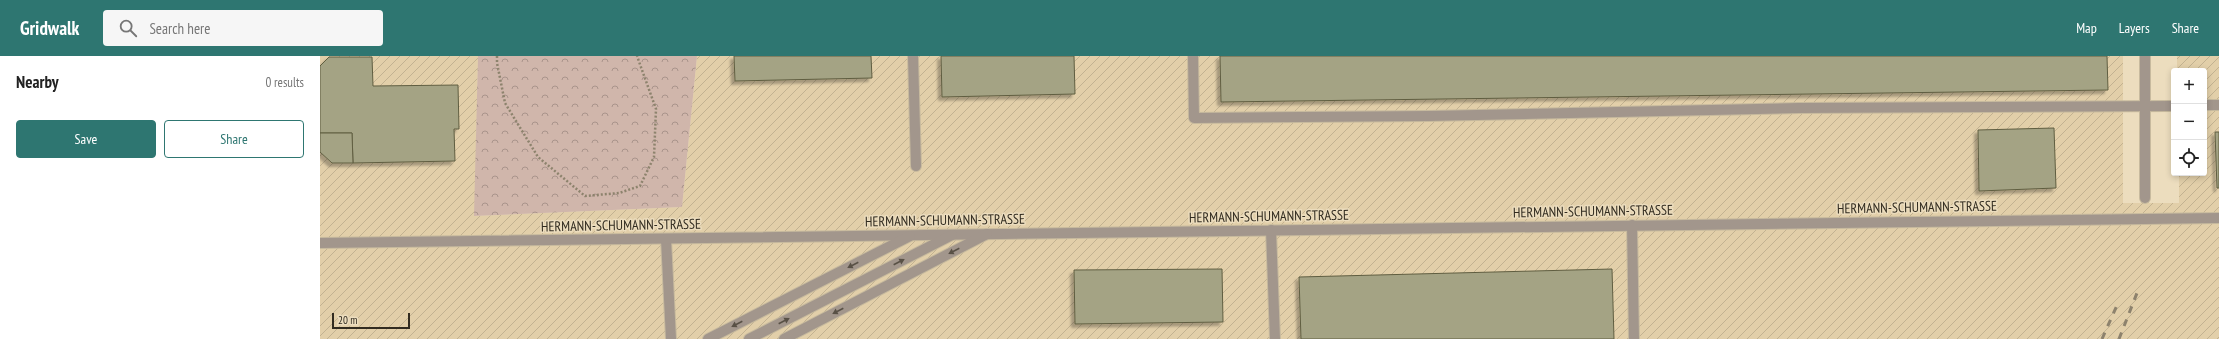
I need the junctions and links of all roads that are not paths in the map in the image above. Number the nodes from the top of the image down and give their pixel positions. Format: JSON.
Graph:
{"nodes":[{"id":1,"x":913,"y":56,"type":"edge"},
{"id":2,"x":1193,"y":56,"type":"edge"},
{"id":3,"x":2145,"y":56,"type":"edge"},
{"id":4,"x":2207,"y":105,"type":"edge"},
{"id":5,"x":2219,"y":105,"type":"edge"},
{"id":6,"x":2171,"y":106,"type":"edge"},
{"id":7,"x":2146,"y":107,"type":"junction"},
{"id":8,"x":916,"y":166,"type":"dead end"},
{"id":9,"x":2145,"y":198,"type":"dead end"},
{"id":10,"x":2219,"y":218,"type":"edge"},
{"id":11,"x":1632,"y":225,"type":"junction"},
{"id":12,"x":1271,"y":230,"type":"junction"},
{"id":13,"x":989,"y":233,"type":"junction"},
{"id":14,"x":955,"y":234,"type":"junction"},
{"id":15,"x":912,"y":235,"type":"junction"},
{"id":16,"x":666,"y":239,"type":"junction"},
{"id":17,"x":320,"y":243,"type":"edge"},
{"id":18,"x":671,"y":339,"type":"edge"},
{"id":19,"x":708,"y":339,"type":"edge"},
{"id":20,"x":749,"y":339,"type":"edge"},
{"id":21,"x":784,"y":339,"type":"edge"},
{"id":22,"x":1275,"y":339,"type":"edge"},
{"id":23,"x":1634,"y":339,"type":"edge"}],
"edges":[{"from":1,"to":8,"type":"street"},
{"from":2,"to":7,"type":"street"},
{"from":3,"to":7,"type":"street"},
{"from":4,"to":5,"type":"street"},
{"from":6,"to":7,"type":"street"},
{"from":7,"to":9,"type":"street"},
{"from":10,"to":11,"type":"street","name":"HERMANN-SCHUMANN-STRASSE"},
{"from":11,"to":12,"type":"street","name":"HERMANN-SCHUMANN-STRASSE"},
{"from":11,"to":23,"type":"street"},
{"from":12,"to":13,"type":"street","name":"HERMANN-SCHUMANN-STRASSE"},
{"from":12,"to":22,"type":"street"},
{"from":13,"to":14,"type":"street","name":"HERMANN-SCHUMANN-STRASSE"},
{"from":13,"to":21,"type":"street","one_way":true},
{"from":14,"to":15,"type":"street","name":"HERMANN-SCHUMANN-STRASSE"},
{"from":20,"to":14,"type":"street","one_way":true},
{"from":15,"to":16,"type":"street","name":"HERMANN-SCHUMANN-STRASSE"},
{"from":15,"to":19,"type":"street","one_way":true},
{"from":16,"to":17,"type":"street","name":"HERMANN-SCHUMANN-STRASSE"},
{"from":16,"to":18,"type":"street"}]}
